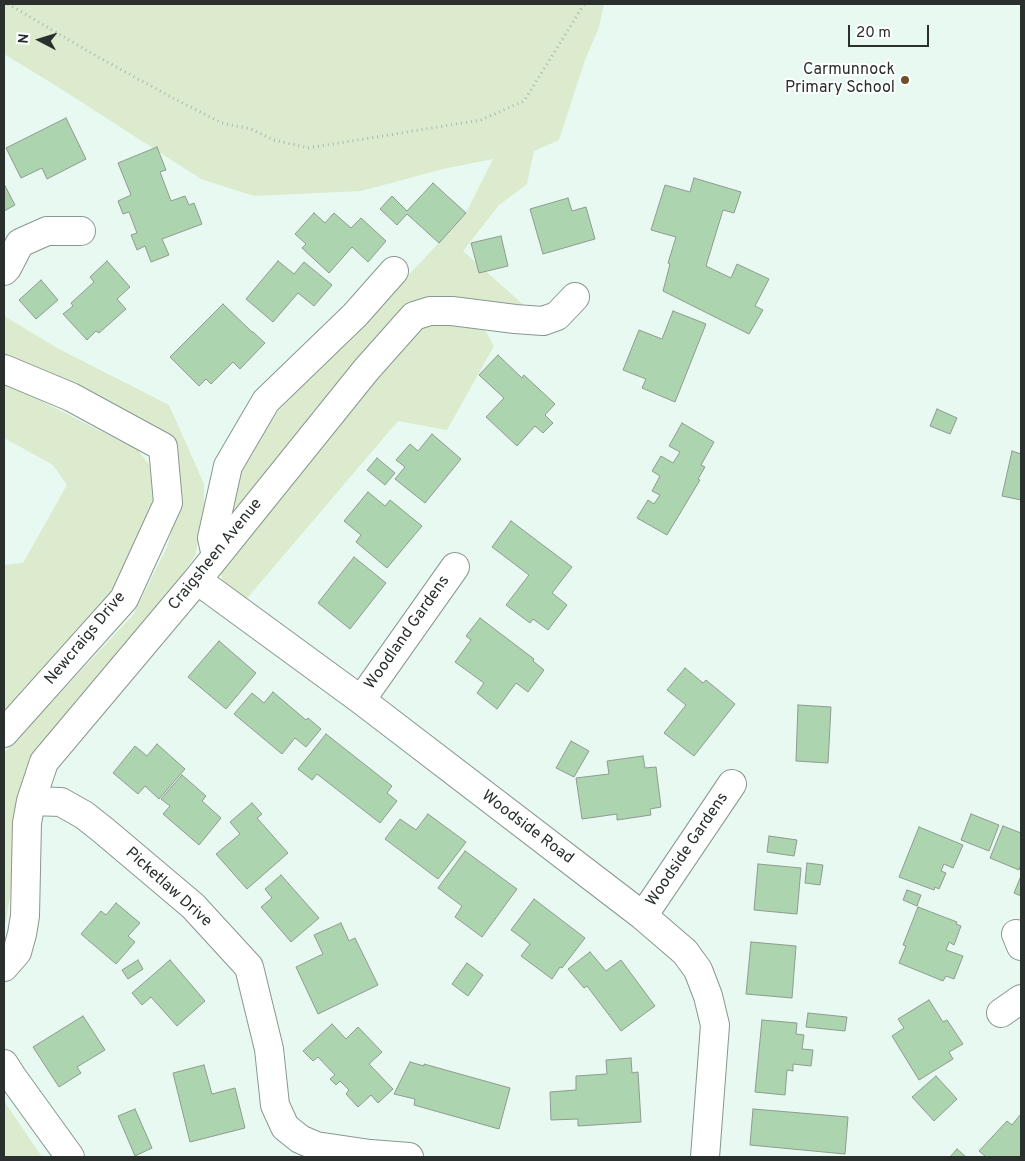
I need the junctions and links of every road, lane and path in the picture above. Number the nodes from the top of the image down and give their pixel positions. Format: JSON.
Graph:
{"nodes":[{"id":1,"x":8,"y":4,"type":"edge"},
{"id":2,"x":584,"y":4,"type":"edge"},
{"id":3,"x":81,"y":231,"type":"dead end"},
{"id":4,"x":4,"y":271,"type":"edge"},
{"id":5,"x":394,"y":271,"type":"dead end"},
{"id":6,"x":575,"y":297,"type":"dead end"},
{"id":7,"x":4,"y":368,"type":"edge"},
{"id":8,"x":216,"y":556,"type":"junction"},
{"id":9,"x":455,"y":567,"type":"dead end"},
{"id":10,"x":197,"y":580,"type":"junction"},
{"id":11,"x":361,"y":700,"type":"junction"},
{"id":12,"x":4,"y":733,"type":"edge"},
{"id":13,"x":732,"y":784,"type":"dead end"},
{"id":14,"x":31,"y":801,"type":"junction"},
{"id":15,"x":643,"y":916,"type":"junction"},
{"id":16,"x":4,"y":967,"type":"edge"},
{"id":17,"x":4,"y":1064,"type":"edge"},
{"id":18,"x":70,"y":1157,"type":"edge"},
{"id":19,"x":409,"y":1157,"type":"edge"},
{"id":20,"x":704,"y":1157,"type":"edge"}],
"edges":[{"from":1,"to":2,"type":"path"},
{"from":3,"to":4,"type":"street"},
{"from":5,"to":8,"type":"street"},
{"from":6,"to":8,"type":"street","name":"Craigsheen Avenue"},
{"from":7,"to":12,"type":"street","name":"Newcraigs Drive"},
{"from":8,"to":10,"type":"street","name":"Craigsheen Avenue"},
{"from":9,"to":11,"type":"street","name":"Woodland Gardens"},
{"from":10,"to":11,"type":"street","name":"Woodside Road"},
{"from":10,"to":14,"type":"street","name":"Craigsheen Avenue"},
{"from":11,"to":15,"type":"street","name":"Woodside Road"},
{"from":13,"to":15,"type":"street","name":"Woodside Gardens"},
{"from":14,"to":16,"type":"street","name":"Craigsheen Avenue"},
{"from":14,"to":19,"type":"street","name":"Picketlaw Drive"},
{"from":15,"to":20,"type":"street","name":"Woodside Road"},
{"from":17,"to":18,"type":"street"}]}
